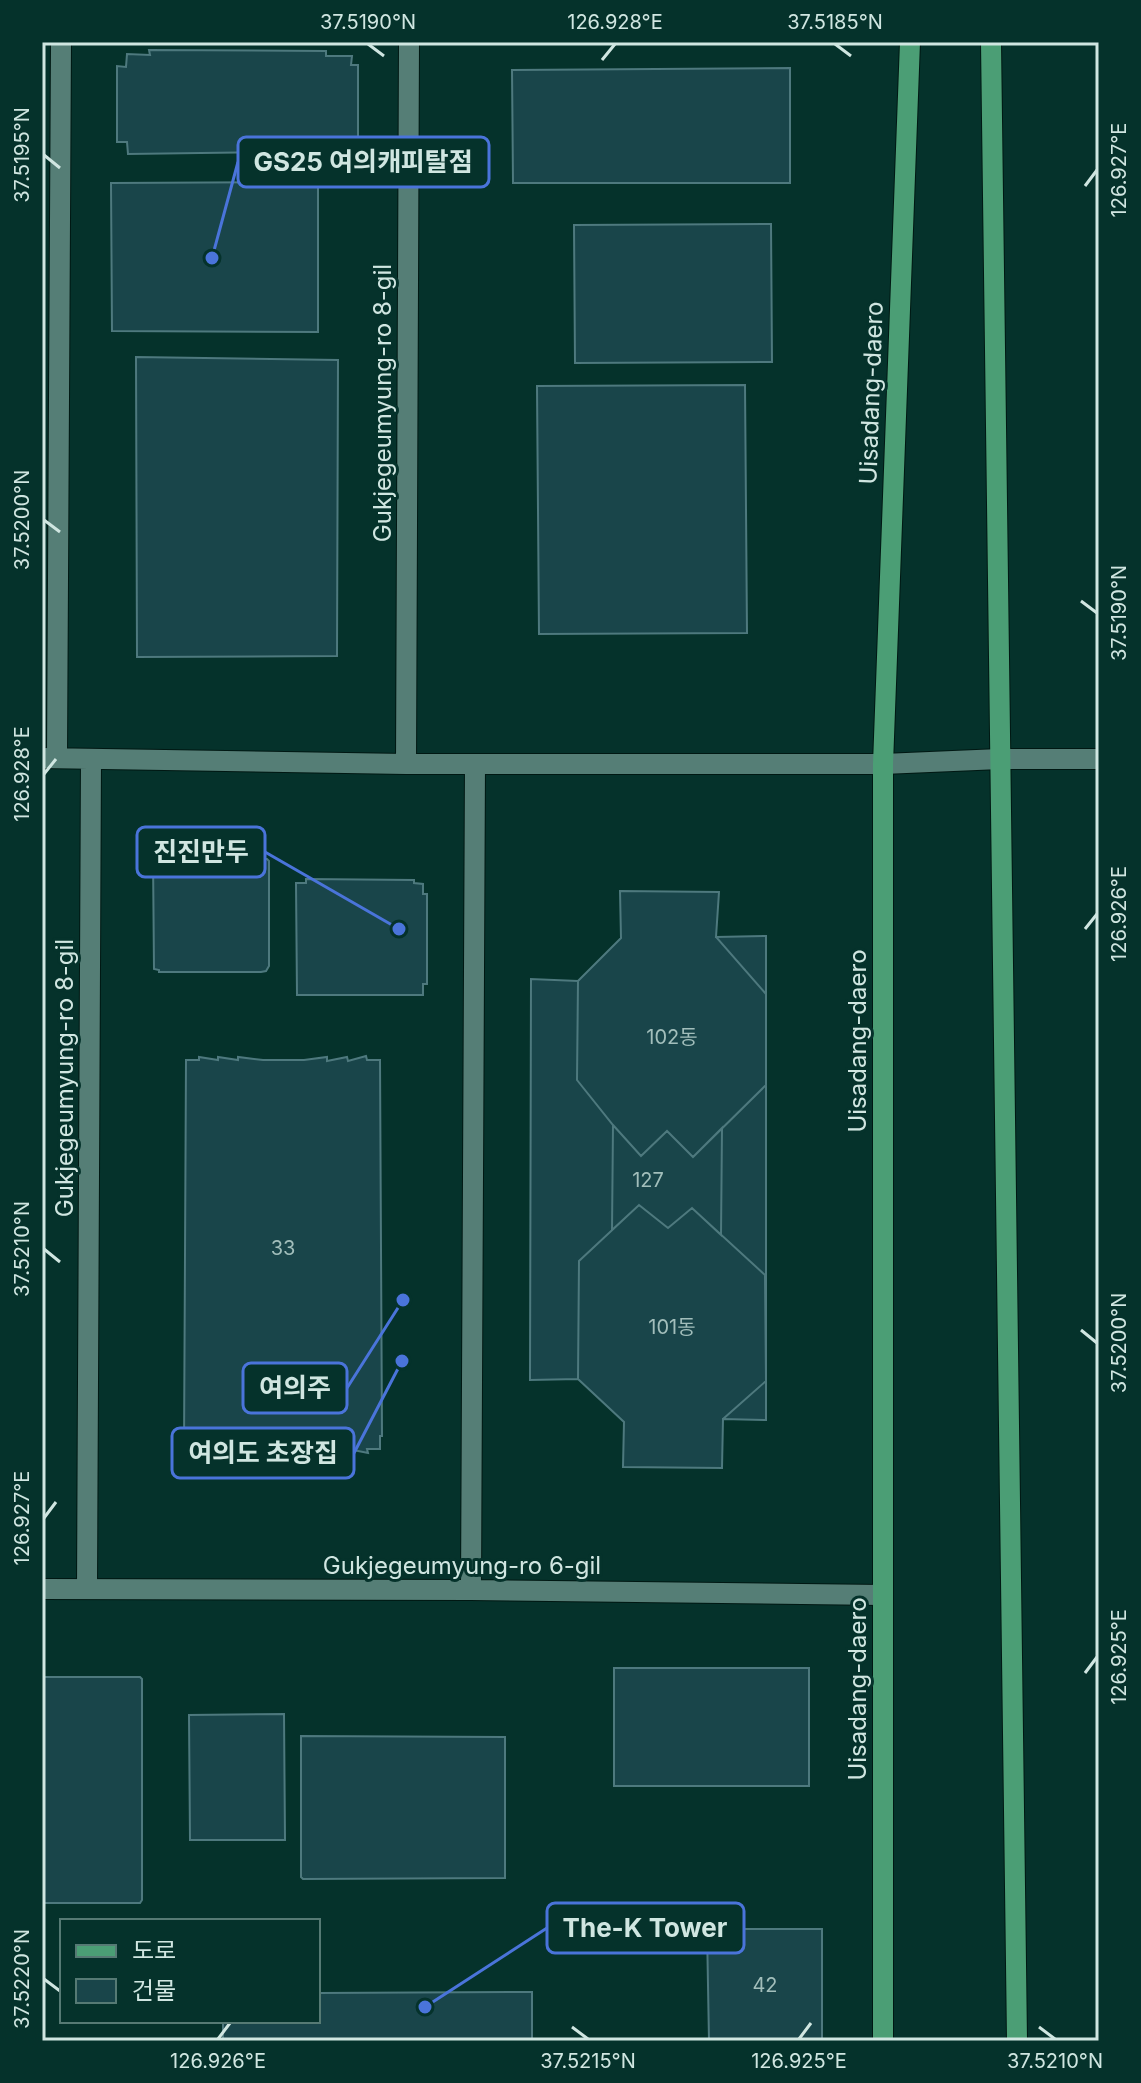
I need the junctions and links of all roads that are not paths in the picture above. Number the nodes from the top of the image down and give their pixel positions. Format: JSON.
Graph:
{"nodes":[{"id":1,"x":61,"y":42,"type":"edge"},
{"id":2,"x":409,"y":42,"type":"edge"},
{"id":3,"x":910,"y":42,"type":"edge"},
{"id":4,"x":991,"y":42,"type":"edge"},
{"id":5,"x":50,"y":758,"type":"edge"},
{"id":6,"x":1000,"y":759,"type":"junction"},
{"id":7,"x":1099,"y":759,"type":"edge"},
{"id":8,"x":91,"y":760,"type":"junction"},
{"id":9,"x":406,"y":764,"type":"junction"},
{"id":10,"x":475,"y":764,"type":"junction"},
{"id":11,"x":883,"y":764,"type":"junction"},
{"id":12,"x":42,"y":1589,"type":"edge"},
{"id":13,"x":87,"y":1589,"type":"junction"},
{"id":14,"x":471,"y":1590,"type":"junction"},
{"id":15,"x":882,"y":1595,"type":"junction"},
{"id":16,"x":883,"y":2041,"type":"edge"},
{"id":17,"x":1017,"y":2041,"type":"edge"}],
"edges":[{"from":1,"to":5,"type":"street"},
{"from":2,"to":9,"type":"street","name":"Gukjegeumyung-ro 8-gil"},
{"from":3,"to":11,"type":"main road","name":"Uisadang-daero"},
{"from":4,"to":6,"type":"main road"},
{"from":5,"to":8,"type":"street"},
{"from":6,"to":7,"type":"street"},
{"from":6,"to":11,"type":"street"},
{"from":6,"to":17,"type":"main road"},
{"from":8,"to":9,"type":"street"},
{"from":8,"to":13,"type":"street","name":"Gukjegeumyung-ro 8-gil"},
{"from":9,"to":10,"type":"street"},
{"from":10,"to":11,"type":"street"},
{"from":10,"to":14,"type":"street"},
{"from":11,"to":15,"type":"main road","name":"Uisadang-daero"},
{"from":12,"to":13,"type":"street","name":"Gukjegeumyung-ro 6-gil"},
{"from":13,"to":14,"type":"street","name":"Gukjegeumyung-ro 6-gil"},
{"from":14,"to":15,"type":"street","name":"Gukjegeumyung-ro 6-gil"},
{"from":15,"to":16,"type":"main road","name":"Uisadang-daero"}]}
